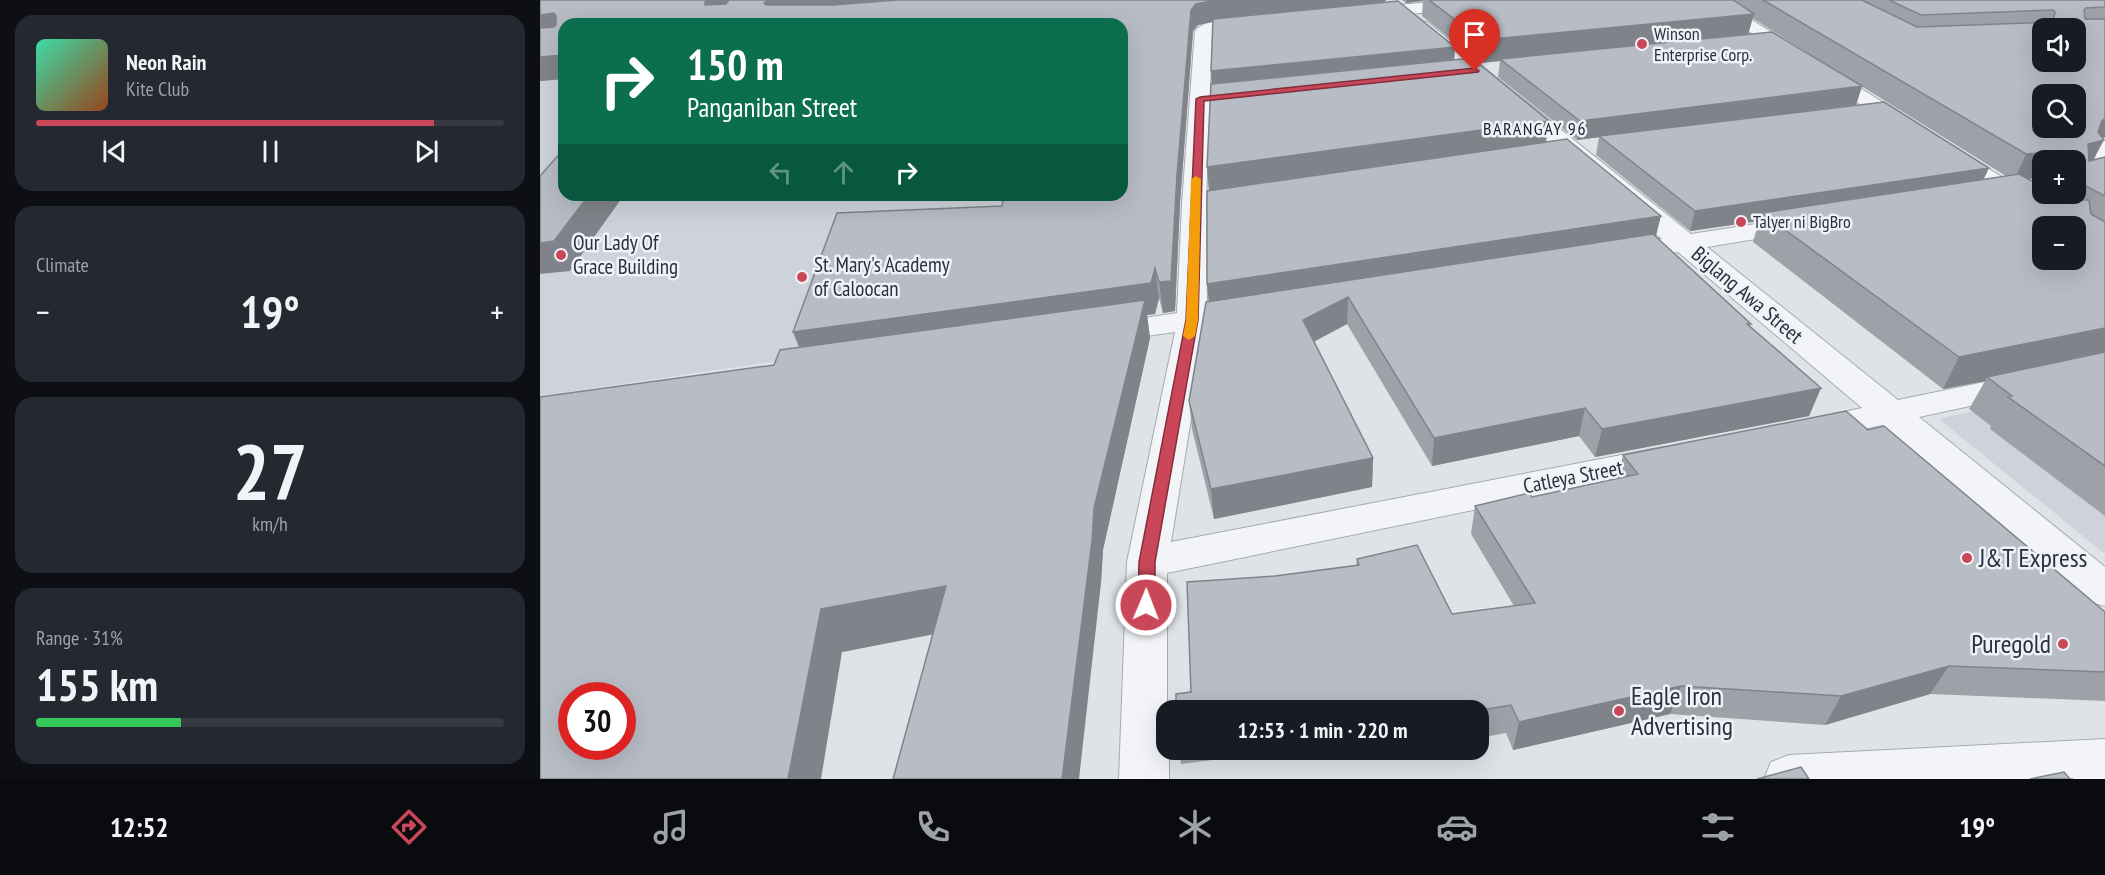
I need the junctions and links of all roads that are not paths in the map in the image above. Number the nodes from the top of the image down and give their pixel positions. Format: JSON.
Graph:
{"nodes":[{"id":1,"x":1511,"y":0,"type":"edge"},
{"id":2,"x":1709,"y":0,"type":"edge"},
{"id":3,"x":1395,"y":5,"type":"edge"},
{"id":4,"x":1343,"y":15,"type":"edge"},
{"id":5,"x":1273,"y":22,"type":"edge"},
{"id":6,"x":1772,"y":40,"type":"junction"},
{"id":7,"x":1748,"y":43,"type":"edge"},
{"id":8,"x":1499,"y":68,"type":"edge"},
{"id":9,"x":1475,"y":71,"type":"junction"},
{"id":10,"x":1452,"y":73,"type":"edge"},
{"id":11,"x":1883,"y":110,"type":"junction"},
{"id":12,"x":1848,"y":115,"type":"edge"},
{"id":13,"x":2105,"y":143,"type":"edge"},
{"id":14,"x":1605,"y":145,"type":"edge"},
{"id":15,"x":1570,"y":149,"type":"junction"},
{"id":16,"x":1546,"y":152,"type":"edge"},
{"id":17,"x":2098,"y":173,"type":"edge"},
{"id":18,"x":2032,"y":188,"type":"edge"},
{"id":19,"x":2010,"y":192,"type":"junction"},
{"id":20,"x":1975,"y":197,"type":"edge"},
{"id":21,"x":1218,"y":200,"type":"edge"},
{"id":22,"x":1194,"y":203,"type":"junction"},
{"id":23,"x":2051,"y":216,"type":"edge"},
{"id":24,"x":1824,"y":221,"type":"edge"},
{"id":25,"x":1684,"y":243,"type":"junction"},
{"id":26,"x":1590,"y":258,"type":"edge"},
{"id":27,"x":1274,"y":307,"type":"edge"},
{"id":28,"x":1192,"y":320,"type":"junction"},
{"id":29,"x":1073,"y":337,"type":"edge"},
{"id":30,"x":2105,"y":368,"type":"edge"},
{"id":31,"x":1890,"y":414,"type":"junction"},
{"id":32,"x":1785,"y":435,"type":"edge"},
{"id":33,"x":1692,"y":453,"type":"edge"},
{"id":34,"x":1147,"y":562,"type":"junction"},
{"id":35,"x":2096,"y":575,"type":"edge"},
{"id":36,"x":2105,"y":762,"type":"edge"},
{"id":37,"x":1144,"y":779,"type":"edge"},
{"id":38,"x":1789,"y":779,"type":"edge"}],
"edges":[{"from":1,"to":3,"type":"street"},
{"from":2,"to":6,"type":"street"},
{"from":3,"to":4,"type":"street"},
{"from":3,"to":9,"type":"street","name":"Biglang Awa Street"},
{"from":5,"to":22,"type":"street"},
{"from":6,"to":7,"type":"street"},
{"from":6,"to":11,"type":"street"},
{"from":8,"to":9,"type":"street"},
{"from":9,"to":10,"type":"street"},
{"from":9,"to":15,"type":"street","name":"Biglang Awa Street"},
{"from":11,"to":12,"type":"street"},
{"from":11,"to":19,"type":"street"},
{"from":13,"to":17,"type":"lane"},
{"from":14,"to":15,"type":"street"},
{"from":15,"to":16,"type":"street"},
{"from":15,"to":25,"type":"street","name":"Biglang Awa Street"},
{"from":18,"to":19,"type":"street"},
{"from":19,"to":20,"type":"street"},
{"from":19,"to":23,"type":"street"},
{"from":21,"to":22,"type":"street"},
{"from":22,"to":28,"type":"street"},
{"from":24,"to":25,"type":"street"},
{"from":25,"to":26,"type":"street"},
{"from":25,"to":31,"type":"street","name":"Biglang Awa Street"},
{"from":27,"to":28,"type":"street"},
{"from":28,"to":29,"type":"street"},
{"from":28,"to":34,"type":"street"},
{"from":30,"to":31,"type":"street"},
{"from":31,"to":32,"type":"street"},
{"from":31,"to":35,"type":"street","name":"Biglang Awa Street"},
{"from":33,"to":34,"type":"street","name":"Catleya Street"},
{"from":34,"to":37,"type":"street"},
{"from":36,"to":38,"type":"street"}]}
